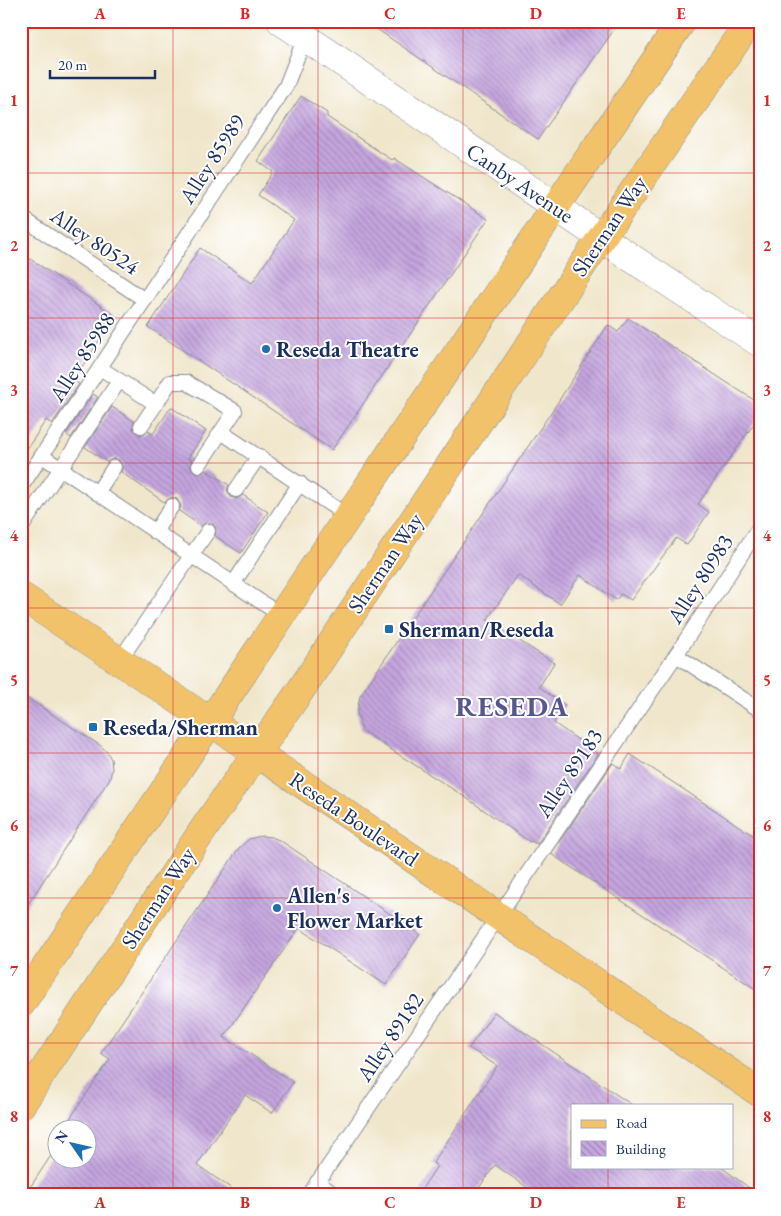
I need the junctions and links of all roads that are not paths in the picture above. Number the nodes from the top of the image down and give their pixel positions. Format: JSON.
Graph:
{"nodes":[{"id":1,"x":281,"y":21,"type":"edge"},
{"id":2,"x":682,"y":21,"type":"edge"},
{"id":3,"x":750,"y":21,"type":"edge"},
{"id":4,"x":305,"y":37,"type":"junction"},
{"id":5,"x":555,"y":207,"type":"junction"},
{"id":6,"x":21,"y":217,"type":"edge"},
{"id":7,"x":601,"y":238,"type":"junction"},
{"id":8,"x":144,"y":300,"type":"junction"},
{"id":9,"x":760,"y":343,"type":"edge"},
{"id":10,"x":100,"y":368,"type":"junction"},
{"id":11,"x":119,"y":381,"type":"junction"},
{"id":12,"x":156,"y":404,"type":"junction"},
{"id":13,"x":141,"y":426,"type":"dead end"},
{"id":14,"x":221,"y":432,"type":"junction"},
{"id":15,"x":42,"y":456,"type":"junction"},
{"id":16,"x":258,"y":456,"type":"junction"},
{"id":17,"x":199,"y":465,"type":"dead end"},
{"id":18,"x":60,"y":468,"type":"junction"},
{"id":19,"x":114,"y":468,"type":"dead end"},
{"id":20,"x":300,"y":484,"type":"junction"},
{"id":21,"x":21,"y":487,"type":"edge"},
{"id":22,"x":236,"y":490,"type":"dead end"},
{"id":23,"x":97,"y":493,"type":"junction"},
{"id":24,"x":172,"y":506,"type":"dead end"},
{"id":25,"x":349,"y":516,"type":"junction"},
{"id":26,"x":760,"y":526,"type":"edge"},
{"id":27,"x":21,"y":528,"type":"edge"},
{"id":28,"x":208,"y":531,"type":"dead end"},
{"id":29,"x":155,"y":532,"type":"junction"},
{"id":30,"x":191,"y":555,"type":"junction"},
{"id":31,"x":233,"y":584,"type":"junction"},
{"id":32,"x":21,"y":596,"type":"edge"},
{"id":33,"x":282,"y":616,"type":"junction"},
{"id":34,"x":676,"y":655,"type":"junction"},
{"id":35,"x":119,"y":661,"type":"junction"},
{"id":36,"x":760,"y":710,"type":"edge"},
{"id":37,"x":210,"y":722,"type":"junction"},
{"id":38,"x":257,"y":754,"type":"junction"},
{"id":39,"x":498,"y":916,"type":"junction"},
{"id":40,"x":21,"y":1004,"type":"edge"},
{"id":41,"x":760,"y":1093,"type":"edge"},
{"id":42,"x":21,"y":1106,"type":"edge"},
{"id":43,"x":317,"y":1182,"type":"junction"},
{"id":44,"x":309,"y":1195,"type":"edge"},
{"id":45,"x":335,"y":1195,"type":"edge"}],
"edges":[{"from":1,"to":4,"type":"street","name":"Canby Avenue"},
{"from":2,"to":5,"type":"main road"},
{"from":3,"to":7,"type":"main road","name":"Sherman Way"},
{"from":4,"to":5,"type":"street","name":"Canby Avenue"},
{"from":4,"to":8,"type":"lane","name":"Alley 85989"},
{"from":5,"to":7,"type":"street","name":"Canby Avenue"},
{"from":5,"to":25,"type":"main road"},
{"from":6,"to":8,"type":"lane","name":"Alley 80524"},
{"from":7,"to":9,"type":"street","name":"Canby Avenue"},
{"from":7,"to":38,"type":"main road","name":"Sherman Way"},
{"from":8,"to":10,"type":"lane","name":"Alley 85988"},
{"from":10,"to":11,"type":"lane"},
{"from":10,"to":15,"type":"lane","name":"Alley 85988"},
{"from":11,"to":12,"type":"lane"},
{"from":11,"to":18,"type":"lane"},
{"from":12,"to":13,"type":"lane"},
{"from":12,"to":14,"type":"lane"},
{"from":14,"to":16,"type":"lane"},
{"from":14,"to":17,"type":"lane"},
{"from":15,"to":18,"type":"lane"},
{"from":15,"to":21,"type":"lane","name":"Alley 85988"},
{"from":16,"to":20,"type":"lane"},
{"from":16,"to":22,"type":"lane"},
{"from":18,"to":23,"type":"lane"},
{"from":18,"to":27,"type":"lane"},
{"from":19,"to":23,"type":"lane"},
{"from":20,"to":25,"type":"lane"},
{"from":20,"to":31,"type":"lane"},
{"from":23,"to":29,"type":"lane"},
{"from":24,"to":29,"type":"lane"},
{"from":25,"to":33,"type":"main road"},
{"from":26,"to":34,"type":"lane","name":"Alley 80983"},
{"from":28,"to":30,"type":"lane"},
{"from":29,"to":30,"type":"lane"},
{"from":30,"to":31,"type":"lane"},
{"from":30,"to":35,"type":"lane"},
{"from":31,"to":33,"type":"lane"},
{"from":32,"to":35,"type":"main road","name":"Reseda Boulevard"},
{"from":33,"to":37,"type":"main road"},
{"from":34,"to":36,"type":"lane"},
{"from":34,"to":39,"type":"lane","name":"Alley 89183"},
{"from":35,"to":37,"type":"main road","name":"Reseda Boulevard"},
{"from":37,"to":38,"type":"main road","name":"Reseda Boulevard"},
{"from":37,"to":40,"type":"main road"},
{"from":38,"to":39,"type":"main road","name":"Reseda Boulevard"},
{"from":38,"to":42,"type":"main road","name":"Sherman Way"},
{"from":39,"to":41,"type":"main road","name":"Reseda Boulevard"},
{"from":39,"to":43,"type":"lane","name":"Alley 89182"},
{"from":43,"to":44,"type":"lane","name":"Alley 89182"},
{"from":43,"to":45,"type":"lane"}]}
